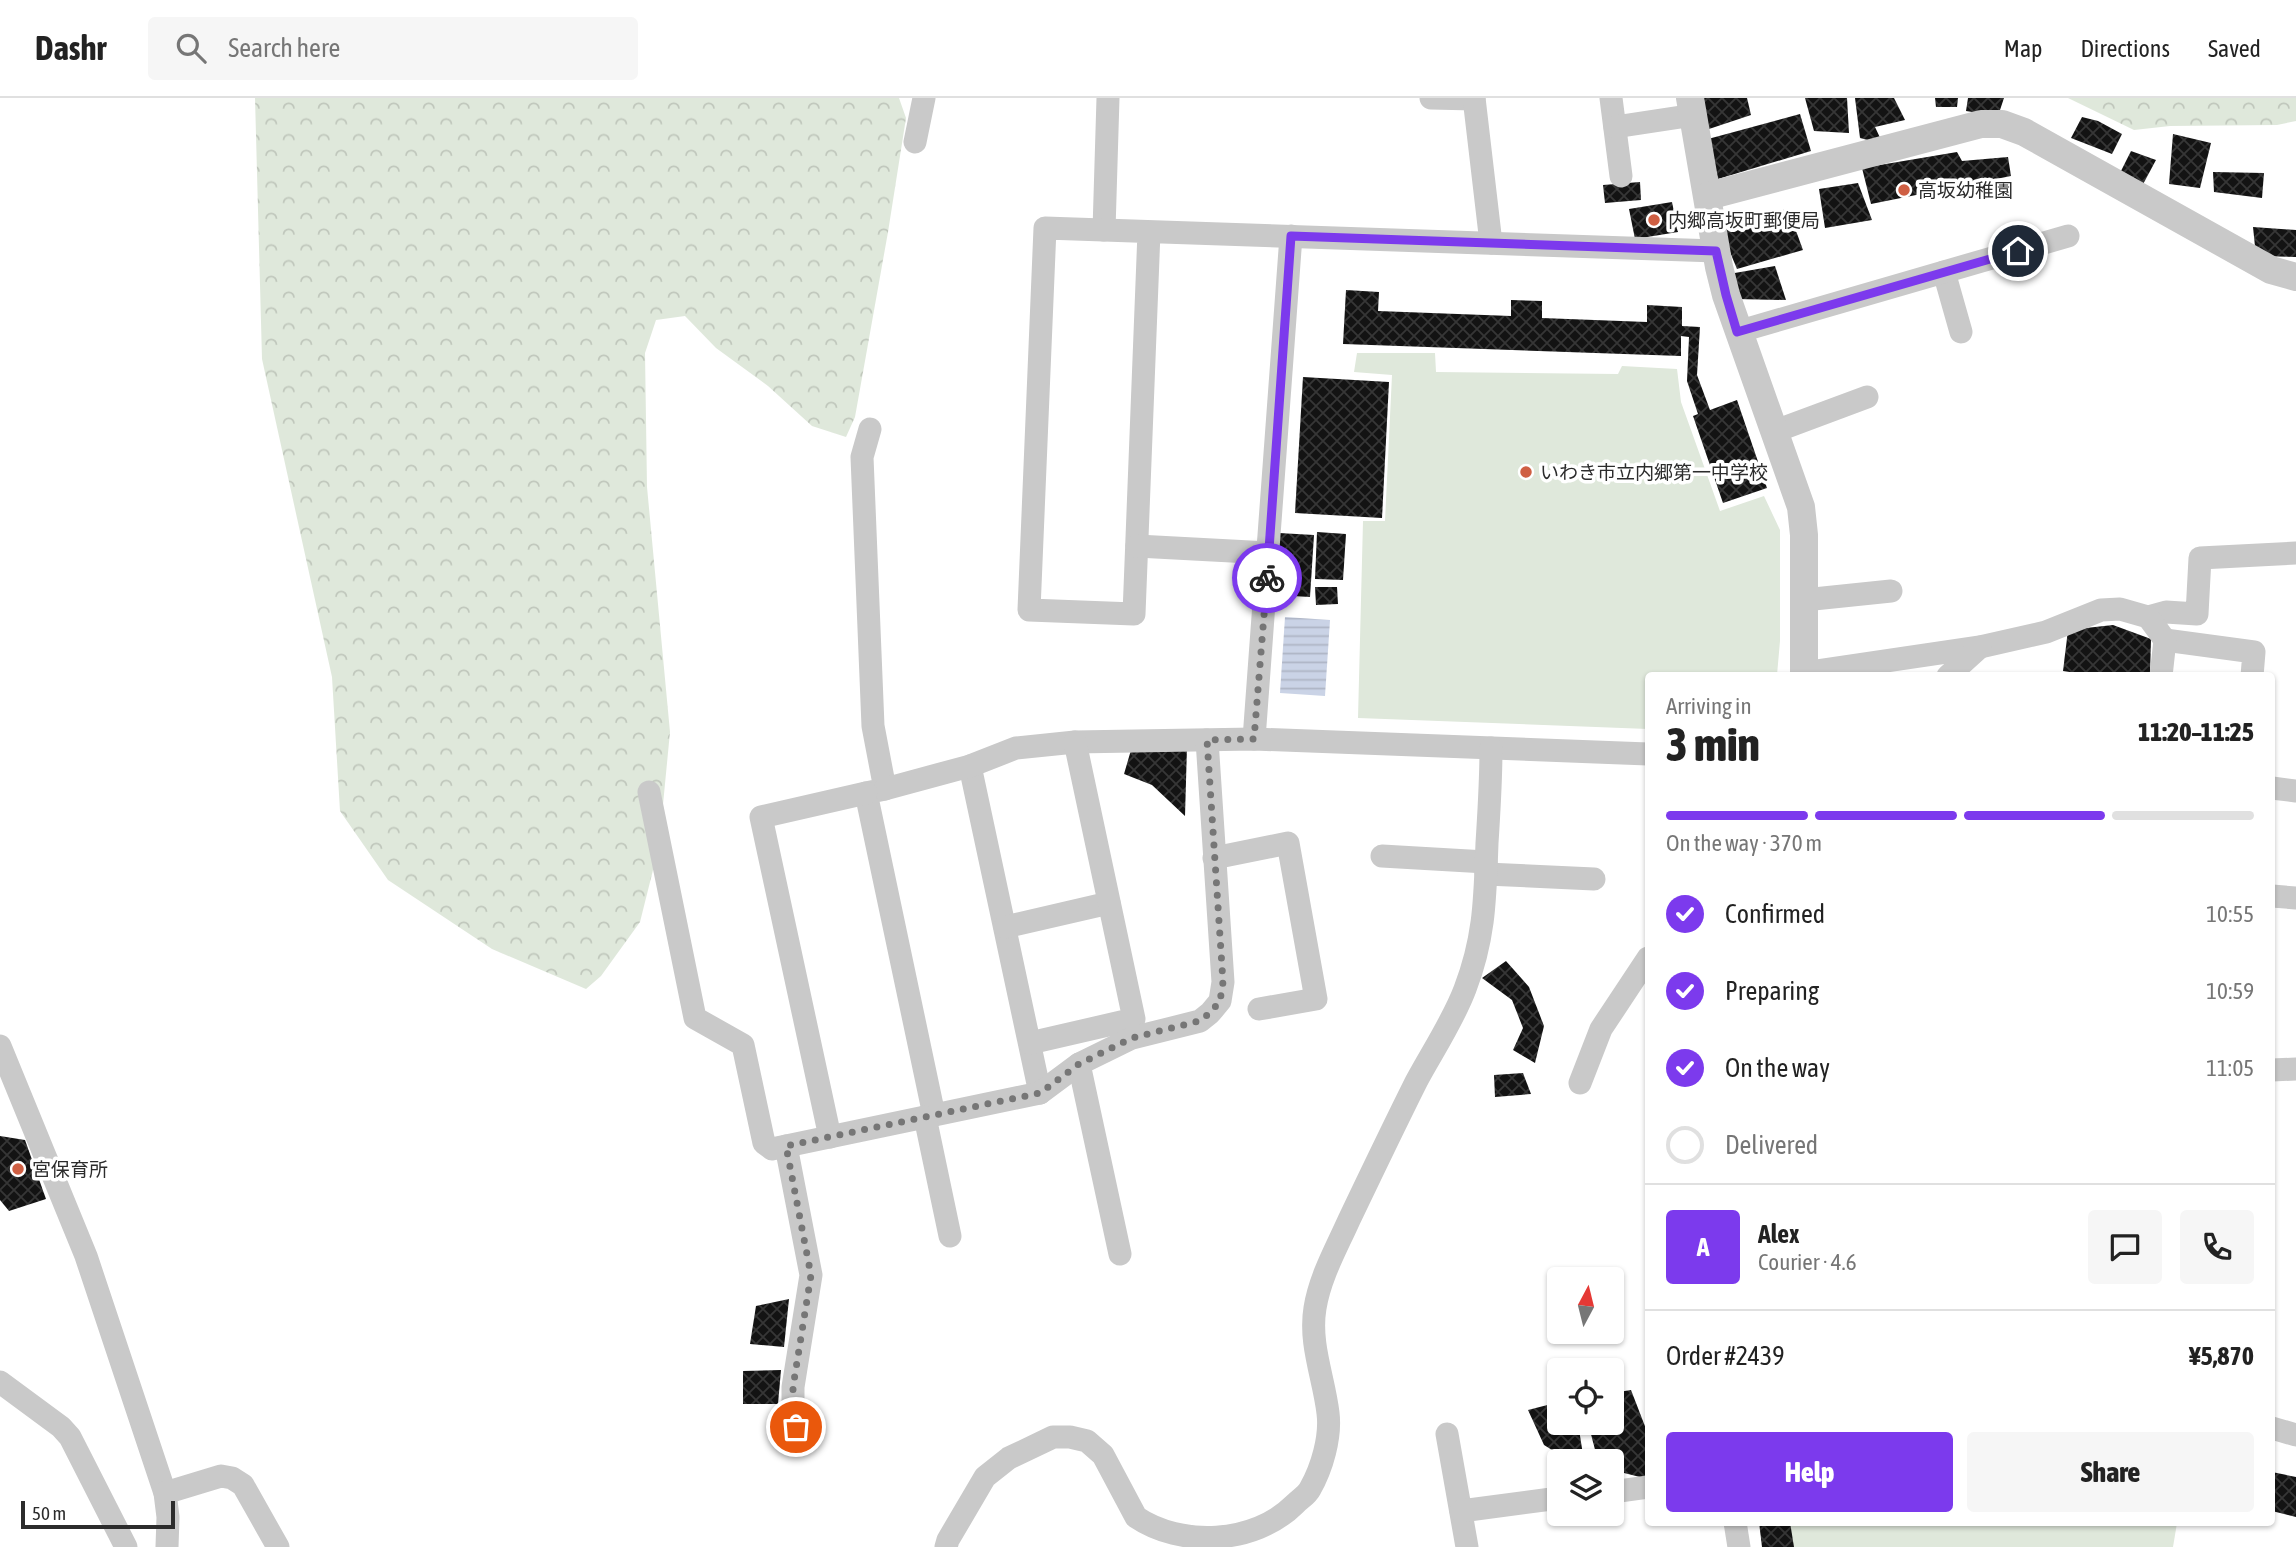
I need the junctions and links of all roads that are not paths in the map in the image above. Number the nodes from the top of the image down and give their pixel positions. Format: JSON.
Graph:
{"nodes":[{"id":1,"x":924,"y":98,"type":"edge"},
{"id":2,"x":1108,"y":98,"type":"edge"},
{"id":3,"x":1431,"y":98,"type":"edge"},
{"id":4,"x":1611,"y":98,"type":"edge"},
{"id":5,"x":1474,"y":99,"type":"edge"},
{"id":6,"x":1692,"y":106,"type":"edge"},
{"id":7,"x":1615,"y":127,"type":"junction"},
{"id":8,"x":915,"y":142,"type":"dead end"},
{"id":9,"x":1622,"y":176,"type":"dead end"},
{"id":10,"x":1707,"y":196,"type":"junction"},
{"id":11,"x":1104,"y":230,"type":"junction"},
{"id":12,"x":1149,"y":232,"type":"junction"},
{"id":13,"x":1291,"y":236,"type":"junction"},
{"id":14,"x":2068,"y":236,"type":"dead end"},
{"id":15,"x":1492,"y":243,"type":"junction"},
{"id":16,"x":1716,"y":251,"type":"junction"},
{"id":17,"x":1944,"y":272,"type":"junction"},
{"id":18,"x":2296,"y":277,"type":"edge"},
{"id":19,"x":1737,"y":332,"type":"junction"},
{"id":20,"x":1961,"y":332,"type":"dead end"},
{"id":21,"x":1867,"y":397,"type":"dead end"},
{"id":22,"x":870,"y":429,"type":"dead end"},
{"id":23,"x":1773,"y":432,"type":"junction"},
{"id":24,"x":1137,"y":546,"type":"junction"},
{"id":25,"x":1269,"y":553,"type":"junction"},
{"id":26,"x":2296,"y":553,"type":"edge"},
{"id":27,"x":1891,"y":591,"type":"dead end"},
{"id":28,"x":1804,"y":600,"type":"junction"},
{"id":29,"x":2148,"y":617,"type":"junction"},
{"id":30,"x":2165,"y":640,"type":"junction"},
{"id":31,"x":1980,"y":647,"type":"junction"},
{"id":32,"x":1804,"y":672,"type":"edge"},
{"id":33,"x":1817,"y":672,"type":"edge"},
{"id":34,"x":1952,"y":672,"type":"edge"},
{"id":35,"x":2161,"y":672,"type":"edge"},
{"id":36,"x":2252,"y":672,"type":"edge"},
{"id":37,"x":1254,"y":739,"type":"junction"},
{"id":38,"x":1207,"y":740,"type":"junction"},
{"id":39,"x":1075,"y":742,"type":"junction"},
{"id":40,"x":1491,"y":748,"type":"junction"},
{"id":41,"x":1645,"y":754,"type":"edge"},
{"id":42,"x":970,"y":766,"type":"junction"},
{"id":43,"x":2275,"y":788,"type":"edge"},
{"id":44,"x":2296,"y":790,"type":"edge"},
{"id":45,"x":876,"y":791,"type":"junction"},
{"id":46,"x":649,"y":792,"type":"dead end"},
{"id":47,"x":1382,"y":856,"type":"dead end"},
{"id":48,"x":1214,"y":858,"type":"junction"},
{"id":49,"x":1486,"y":868,"type":"junction"},
{"id":50,"x":1594,"y":879,"type":"dead end"},
{"id":51,"x":2275,"y":896,"type":"edge"},
{"id":52,"x":2296,"y":898,"type":"edge"},
{"id":53,"x":1109,"y":903,"type":"junction"},
{"id":54,"x":1005,"y":927,"type":"junction"},
{"id":55,"x":1645,"y":963,"type":"edge"},
{"id":56,"x":1259,"y":1010,"type":"dead end"},
{"id":57,"x":1030,"y":1043,"type":"junction"},
{"id":58,"x":0,"y":1046,"type":"edge"},
{"id":59,"x":1079,"y":1064,"type":"junction"},
{"id":60,"x":2296,"y":1069,"type":"edge"},
{"id":61,"x":2275,"y":1070,"type":"edge"},
{"id":62,"x":1580,"y":1083,"type":"dead end"},
{"id":63,"x":1040,"y":1093,"type":"junction"},
{"id":64,"x":930,"y":1116,"type":"junction"},
{"id":65,"x":830,"y":1137,"type":"junction"},
{"id":66,"x":786,"y":1146,"type":"junction"},
{"id":67,"x":950,"y":1236,"type":"dead end"},
{"id":68,"x":1120,"y":1254,"type":"dead end"},
{"id":69,"x":0,"y":1382,"type":"edge"},
{"id":70,"x":2275,"y":1429,"type":"edge"},
{"id":71,"x":1447,"y":1434,"type":"dead end"},
{"id":72,"x":2296,"y":1435,"type":"edge"},
{"id":73,"x":799,"y":1441,"type":"dead end"},
{"id":74,"x":1645,"y":1487,"type":"edge"},
{"id":75,"x":1624,"y":1490,"type":"edge"},
{"id":76,"x":165,"y":1493,"type":"junction"},
{"id":77,"x":1547,"y":1500,"type":"edge"},
{"id":78,"x":1461,"y":1511,"type":"junction"},
{"id":79,"x":1736,"y":1526,"type":"edge"},
{"id":80,"x":125,"y":1547,"type":"edge"},
{"id":81,"x":167,"y":1547,"type":"edge"},
{"id":82,"x":278,"y":1547,"type":"edge"},
{"id":83,"x":946,"y":1547,"type":"edge"},
{"id":84,"x":1467,"y":1547,"type":"edge"},
{"id":85,"x":1739,"y":1547,"type":"edge"}],
"edges":[{"from":1,"to":8,"type":"street"},
{"from":2,"to":11,"type":"street"},
{"from":3,"to":5,"type":"street"},
{"from":4,"to":7,"type":"street"},
{"from":5,"to":15,"type":"street"},
{"from":6,"to":7,"type":"street"},
{"from":6,"to":10,"type":"street"},
{"from":7,"to":9,"type":"street"},
{"from":10,"to":16,"type":"street"},
{"from":10,"to":18,"type":"street"},
{"from":11,"to":12,"type":"street"},
{"from":11,"to":24,"type":"street"},
{"from":12,"to":13,"type":"street"},
{"from":12,"to":24,"type":"street"},
{"from":13,"to":15,"type":"street"},
{"from":13,"to":25,"type":"street"},
{"from":14,"to":17,"type":"street"},
{"from":15,"to":16,"type":"street"},
{"from":16,"to":19,"type":"street"},
{"from":17,"to":19,"type":"street"},
{"from":17,"to":20,"type":"street"},
{"from":19,"to":23,"type":"street"},
{"from":21,"to":23,"type":"street"},
{"from":22,"to":45,"type":"street"},
{"from":23,"to":28,"type":"street"},
{"from":24,"to":25,"type":"street"},
{"from":25,"to":37,"type":"street"},
{"from":26,"to":29,"type":"street"},
{"from":27,"to":28,"type":"street"},
{"from":28,"to":32,"type":"street"},
{"from":29,"to":30,"type":"street"},
{"from":29,"to":31,"type":"street"},
{"from":30,"to":35,"type":"street"},
{"from":30,"to":36,"type":"street"},
{"from":31,"to":33,"type":"street"},
{"from":31,"to":34,"type":"street"},
{"from":37,"to":38,"type":"street"},
{"from":37,"to":40,"type":"street"},
{"from":38,"to":39,"type":"street"},
{"from":38,"to":48,"type":"street"},
{"from":39,"to":42,"type":"street"},
{"from":39,"to":53,"type":"street"},
{"from":40,"to":41,"type":"street"},
{"from":40,"to":49,"type":"street"},
{"from":42,"to":45,"type":"street"},
{"from":42,"to":54,"type":"street"},
{"from":43,"to":44,"type":"street"},
{"from":45,"to":64,"type":"street"},
{"from":45,"to":65,"type":"street"},
{"from":46,"to":66,"type":"street"},
{"from":47,"to":49,"type":"street"},
{"from":48,"to":56,"type":"street"},
{"from":48,"to":59,"type":"street"},
{"from":49,"to":50,"type":"street"},
{"from":49,"to":83,"type":"street"},
{"from":51,"to":52,"type":"street"},
{"from":53,"to":54,"type":"street"},
{"from":53,"to":57,"type":"street"},
{"from":54,"to":57,"type":"street"},
{"from":55,"to":62,"type":"street"},
{"from":57,"to":63,"type":"street"},
{"from":58,"to":76,"type":"street"},
{"from":59,"to":63,"type":"street"},
{"from":59,"to":68,"type":"street"},
{"from":60,"to":61,"type":"street"},
{"from":63,"to":64,"type":"street"},
{"from":64,"to":65,"type":"street"},
{"from":64,"to":67,"type":"street"},
{"from":65,"to":66,"type":"street"},
{"from":66,"to":73,"type":"street"},
{"from":69,"to":80,"type":"street"},
{"from":70,"to":72,"type":"street"},
{"from":71,"to":78,"type":"street"},
{"from":74,"to":75,"type":"street"},
{"from":76,"to":81,"type":"street"},
{"from":76,"to":82,"type":"street"},
{"from":77,"to":78,"type":"street"},
{"from":78,"to":84,"type":"street"},
{"from":79,"to":85,"type":"street"}]}
